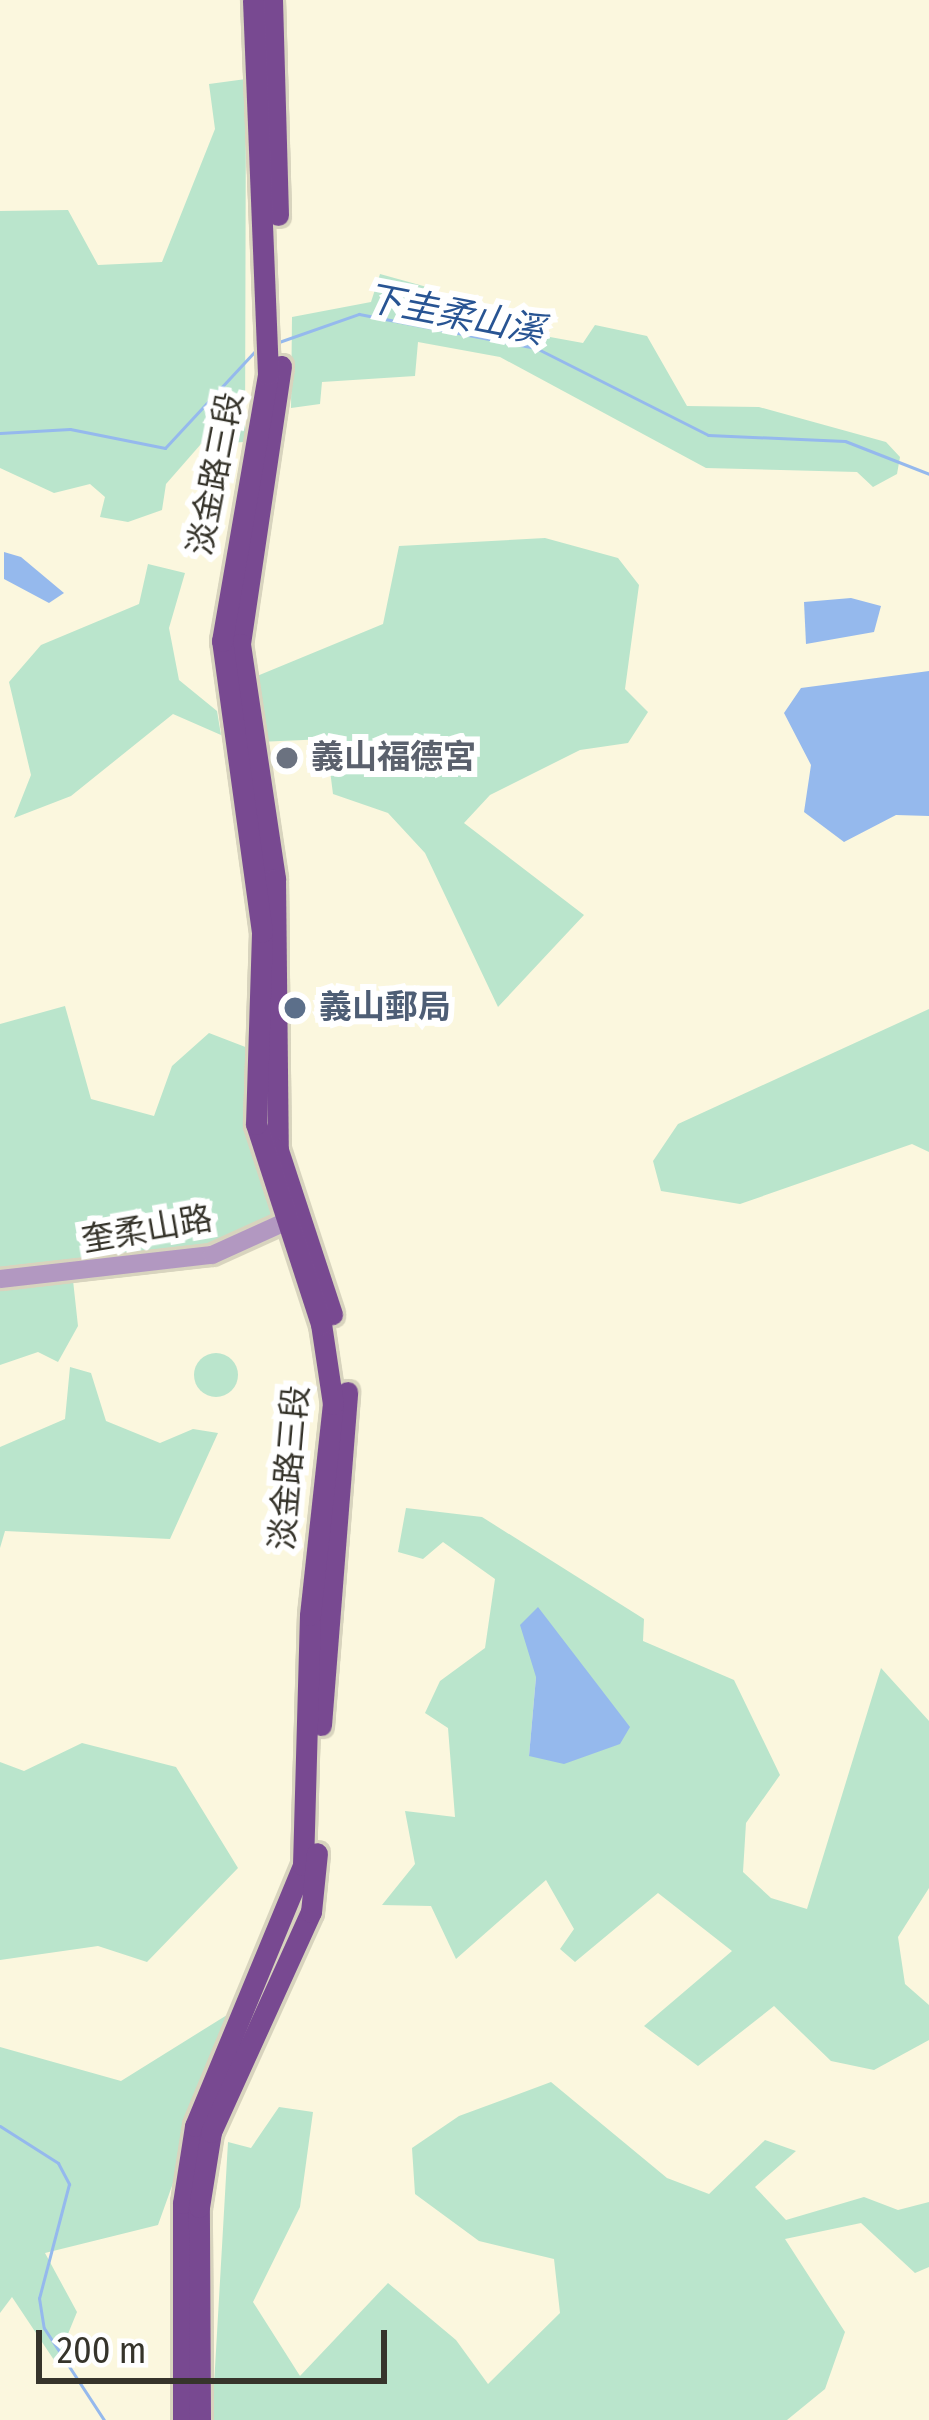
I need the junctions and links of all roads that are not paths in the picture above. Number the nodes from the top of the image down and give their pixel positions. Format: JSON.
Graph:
{"nodes":[{"id":1,"x":254,"y":0,"type":"edge"},
{"id":2,"x":272,"y":0,"type":"edge"},
{"id":3,"x":274,"y":326,"type":"junction"},
{"id":4,"x":290,"y":1219,"type":"junction"},
{"id":5,"x":0,"y":1280,"type":"edge"},
{"id":6,"x":183,"y":2420,"type":"edge"},
{"id":7,"x":200,"y":2420,"type":"edge"}],
"edges":[{"from":1,"to":3,"type":"main road"},
{"from":2,"to":3,"type":"main road"},
{"from":3,"to":4,"type":"main road","name":"淡金路三段"},
{"from":4,"to":5,"type":"street","name":"奎柔山路"},
{"from":4,"to":6,"type":"main road","name":"淡金路三段"},
{"from":4,"to":7,"type":"main road","name":"淡金路三段"}]}
